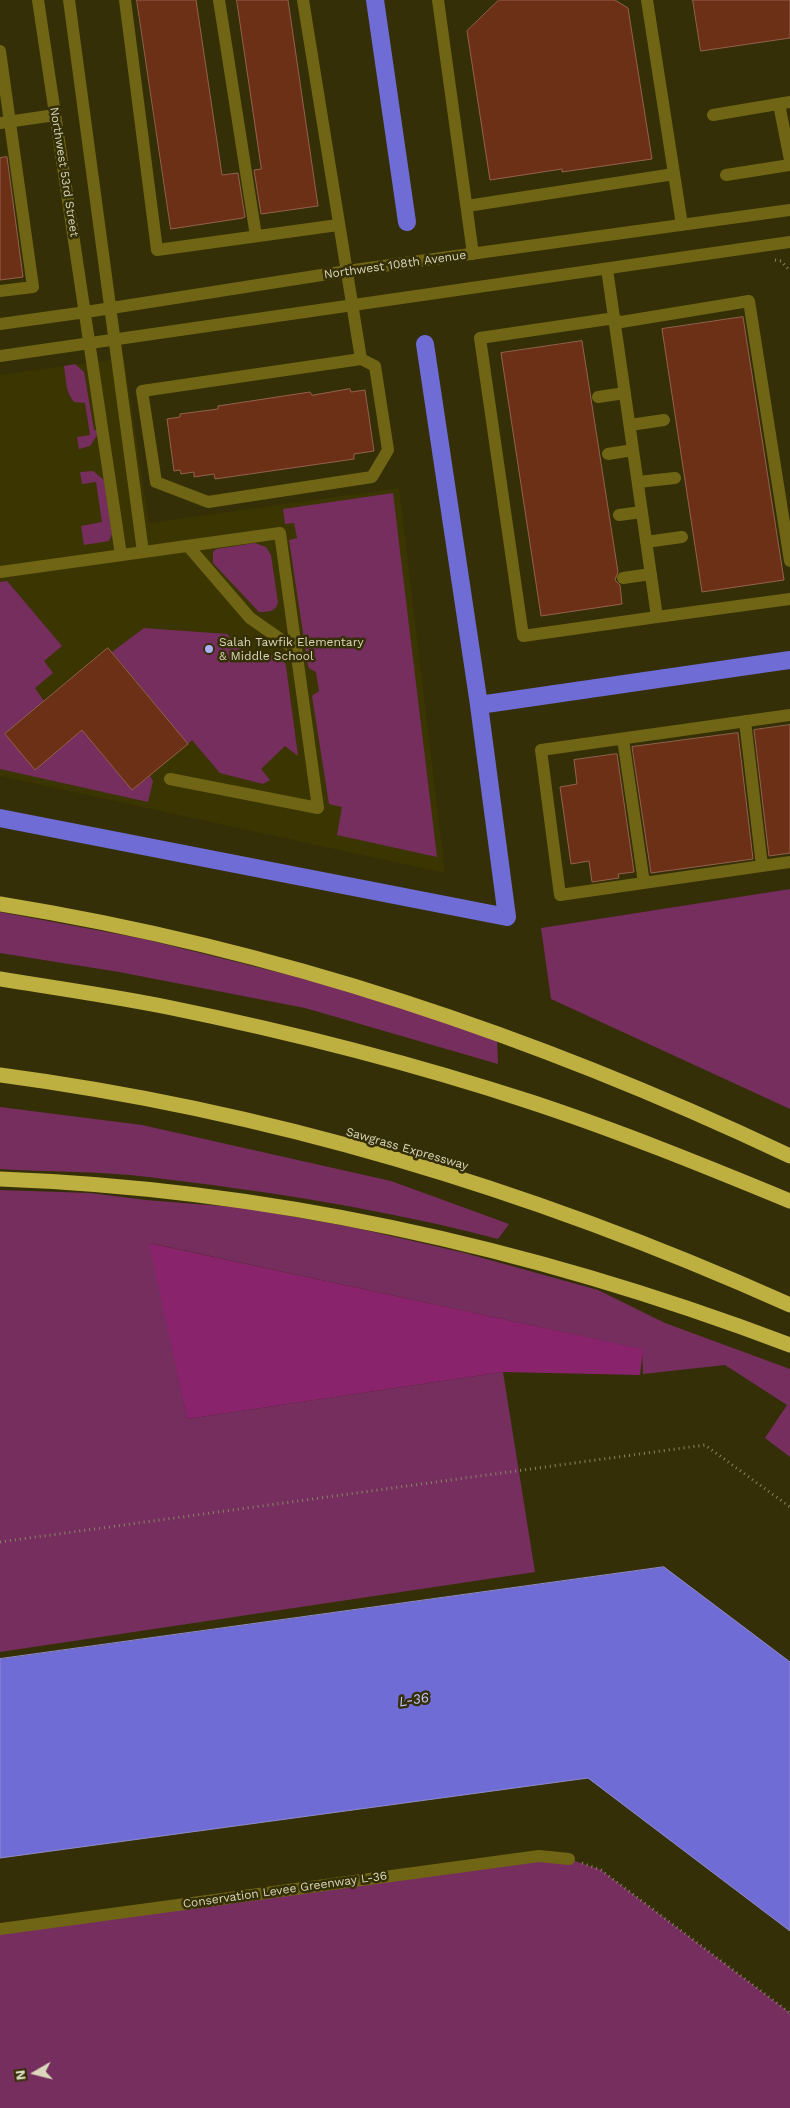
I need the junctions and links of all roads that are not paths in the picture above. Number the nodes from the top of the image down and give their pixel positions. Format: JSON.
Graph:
{"nodes":[{"id":1,"x":38,"y":0,"type":"edge"},
{"id":2,"x":69,"y":0,"type":"edge"},
{"id":3,"x":125,"y":0,"type":"edge"},
{"id":4,"x":219,"y":0,"type":"edge"},
{"id":5,"x":303,"y":0,"type":"edge"},
{"id":6,"x":438,"y":0,"type":"edge"},
{"id":7,"x":647,"y":0,"type":"edge"},
{"id":8,"x":0,"y":51,"type":"edge"},
{"id":9,"x":784,"y":103,"type":"edge"},
{"id":10,"x":713,"y":114,"type":"dead end"},
{"id":11,"x":55,"y":115,"type":"junction"},
{"id":12,"x":5,"y":122,"type":"edge"},
{"id":13,"x":790,"y":160,"type":"edge"},
{"id":14,"x":790,"y":165,"type":"edge"},
{"id":15,"x":674,"y":174,"type":"junction"},
{"id":16,"x":726,"y":175,"type":"dead end"},
{"id":17,"x":467,"y":206,"type":"junction"},
{"id":18,"x":790,"y":210,"type":"edge"},
{"id":19,"x":338,"y":225,"type":"junction"},
{"id":20,"x":682,"y":225,"type":"junction"},
{"id":21,"x":256,"y":236,"type":"junction"},
{"id":22,"x":790,"y":242,"type":"edge"},
{"id":23,"x":474,"y":254,"type":"junction"},
{"id":24,"x":607,"y":269,"type":"junction"},
{"id":25,"x":347,"y":271,"type":"junction"},
{"id":26,"x":0,"y":291,"type":"edge"},
{"id":27,"x":353,"y":306,"type":"junction"},
{"id":28,"x":109,"y":308,"type":"junction"},
{"id":29,"x":86,"y":312,"type":"junction"},
{"id":30,"x":615,"y":321,"type":"junction"},
{"id":31,"x":0,"y":324,"type":"edge"},
{"id":32,"x":113,"y":340,"type":"junction"},
{"id":33,"x":89,"y":343,"type":"junction"},
{"id":34,"x":0,"y":356,"type":"edge"},
{"id":35,"x":361,"y":359,"type":"junction"},
{"id":36,"x":625,"y":393,"type":"junction"},
{"id":37,"x":598,"y":397,"type":"dead end"},
{"id":38,"x":664,"y":420,"type":"dead end"},
{"id":39,"x":630,"y":425,"type":"junction"},
{"id":40,"x":633,"y":450,"type":"junction"},
{"id":41,"x":608,"y":454,"type":"dead end"},
{"id":42,"x":675,"y":478,"type":"dead end"},
{"id":43,"x":638,"y":482,"type":"junction"},
{"id":44,"x":642,"y":512,"type":"junction"},
{"id":45,"x":619,"y":515,"type":"dead end"},
{"id":46,"x":682,"y":537,"type":"dead end"},
{"id":47,"x":646,"y":542,"type":"junction"},
{"id":48,"x":188,"y":546,"type":"junction"},
{"id":49,"x":143,"y":552,"type":"junction"},
{"id":50,"x":121,"y":555,"type":"junction"},
{"id":51,"x":790,"y":561,"type":"edge"},
{"id":52,"x":0,"y":572,"type":"edge"},
{"id":53,"x":651,"y":574,"type":"junction"},
{"id":54,"x":623,"y":578,"type":"dead end"},
{"id":55,"x":790,"y":600,"type":"edge"},
{"id":56,"x":657,"y":617,"type":"junction"},
{"id":57,"x":296,"y":650,"type":"junction"},
{"id":58,"x":790,"y":715,"type":"edge"},
{"id":59,"x":745,"y":721,"type":"junction"},
{"id":60,"x":623,"y":739,"type":"junction"},
{"id":61,"x":170,"y":779,"type":"dead end"},
{"id":62,"x":790,"y":862,"type":"edge"},
{"id":63,"x":762,"y":866,"type":"junction"},
{"id":64,"x":644,"y":883,"type":"junction"},
{"id":65,"x":0,"y":904,"type":"edge"},
{"id":66,"x":0,"y":979,"type":"edge"},
{"id":67,"x":0,"y":1075,"type":"edge"},
{"id":68,"x":790,"y":1156,"type":"edge"},
{"id":69,"x":0,"y":1179,"type":"edge"},
{"id":70,"x":790,"y":1202,"type":"edge"},
{"id":71,"x":790,"y":1305,"type":"edge"},
{"id":72,"x":790,"y":1346,"type":"edge"},
{"id":73,"x":569,"y":1859,"type":"road end"},
{"id":74,"x":0,"y":1929,"type":"edge"}],
"edges":[{"from":1,"to":11,"type":"street","name":"Northwest 53rd Street"},
{"from":2,"to":28,"type":"street","name":"Northwest 53rd Street"},
{"from":3,"to":21,"type":"street"},
{"from":4,"to":21,"type":"street"},
{"from":5,"to":19,"type":"street"},
{"from":6,"to":17,"type":"street"},
{"from":7,"to":15,"type":"street"},
{"from":8,"to":12,"type":"street"},
{"from":9,"to":10,"type":"street"},
{"from":9,"to":13,"type":"street"},
{"from":11,"to":12,"type":"street"},
{"from":11,"to":29,"type":"street","name":"Northwest 53rd Street"},
{"from":12,"to":26,"type":"street"},
{"from":14,"to":16,"type":"street"},
{"from":15,"to":17,"type":"street"},
{"from":15,"to":20,"type":"street"},
{"from":17,"to":23,"type":"street"},
{"from":18,"to":20,"type":"street","name":"Northwest 108th Avenue"},
{"from":19,"to":21,"type":"street"},
{"from":19,"to":25,"type":"street"},
{"from":20,"to":23,"type":"street","name":"Northwest 108th Avenue"},
{"from":22,"to":24,"type":"street"},
{"from":23,"to":25,"type":"street","name":"Northwest 108th Avenue"},
{"from":24,"to":27,"type":"street"},
{"from":24,"to":30,"type":"street"},
{"from":25,"to":27,"type":"street"},
{"from":25,"to":28,"type":"street","name":"Northwest 108th Avenue"},
{"from":27,"to":32,"type":"street"},
{"from":27,"to":35,"type":"street"},
{"from":28,"to":29,"type":"street","name":"Northwest 108th Avenue"},
{"from":28,"to":32,"type":"street","name":"Northwest 53rd Street"},
{"from":29,"to":31,"type":"street","name":"Northwest 108th Avenue"},
{"from":29,"to":33,"type":"street","name":"Northwest 53rd Street"},
{"from":30,"to":36,"type":"street"},
{"from":30,"to":51,"type":"street"},
{"from":30,"to":56,"type":"street"},
{"from":32,"to":33,"type":"street"},
{"from":32,"to":49,"type":"street","name":"Northwest 53rd Street"},
{"from":33,"to":34,"type":"street"},
{"from":33,"to":50,"type":"street","name":"Northwest 53rd Street"},
{"from":35,"to":35,"type":"street"},
{"from":36,"to":37,"type":"street"},
{"from":36,"to":39,"type":"street"},
{"from":38,"to":39,"type":"street"},
{"from":39,"to":40,"type":"street"},
{"from":40,"to":41,"type":"street"},
{"from":40,"to":43,"type":"street"},
{"from":42,"to":43,"type":"street"},
{"from":43,"to":44,"type":"street"},
{"from":44,"to":45,"type":"street"},
{"from":44,"to":47,"type":"street"},
{"from":46,"to":47,"type":"street"},
{"from":47,"to":53,"type":"street"},
{"from":48,"to":49,"type":"street"},
{"from":48,"to":57,"type":"street"},
{"from":48,"to":57,"type":"street"},
{"from":49,"to":50,"type":"street"},
{"from":50,"to":52,"type":"street"},
{"from":53,"to":54,"type":"street"},
{"from":53,"to":56,"type":"street"},
{"from":55,"to":56,"type":"street"},
{"from":57,"to":61,"type":"street"},
{"from":58,"to":59,"type":"street"},
{"from":59,"to":60,"type":"street"},
{"from":59,"to":63,"type":"street"},
{"from":60,"to":64,"type":"street"},
{"from":60,"to":64,"type":"street"},
{"from":62,"to":63,"type":"street"},
{"from":63,"to":64,"type":"street"},
{"from":65,"to":68,"type":"highway"},
{"from":66,"to":70,"type":"highway"},
{"from":67,"to":71,"type":"highway","name":"Sawgrass Expressway"},
{"from":69,"to":72,"type":"highway"},
{"from":73,"to":74,"type":"street","name":"Conservation Levee Greenway L-36"}]}
